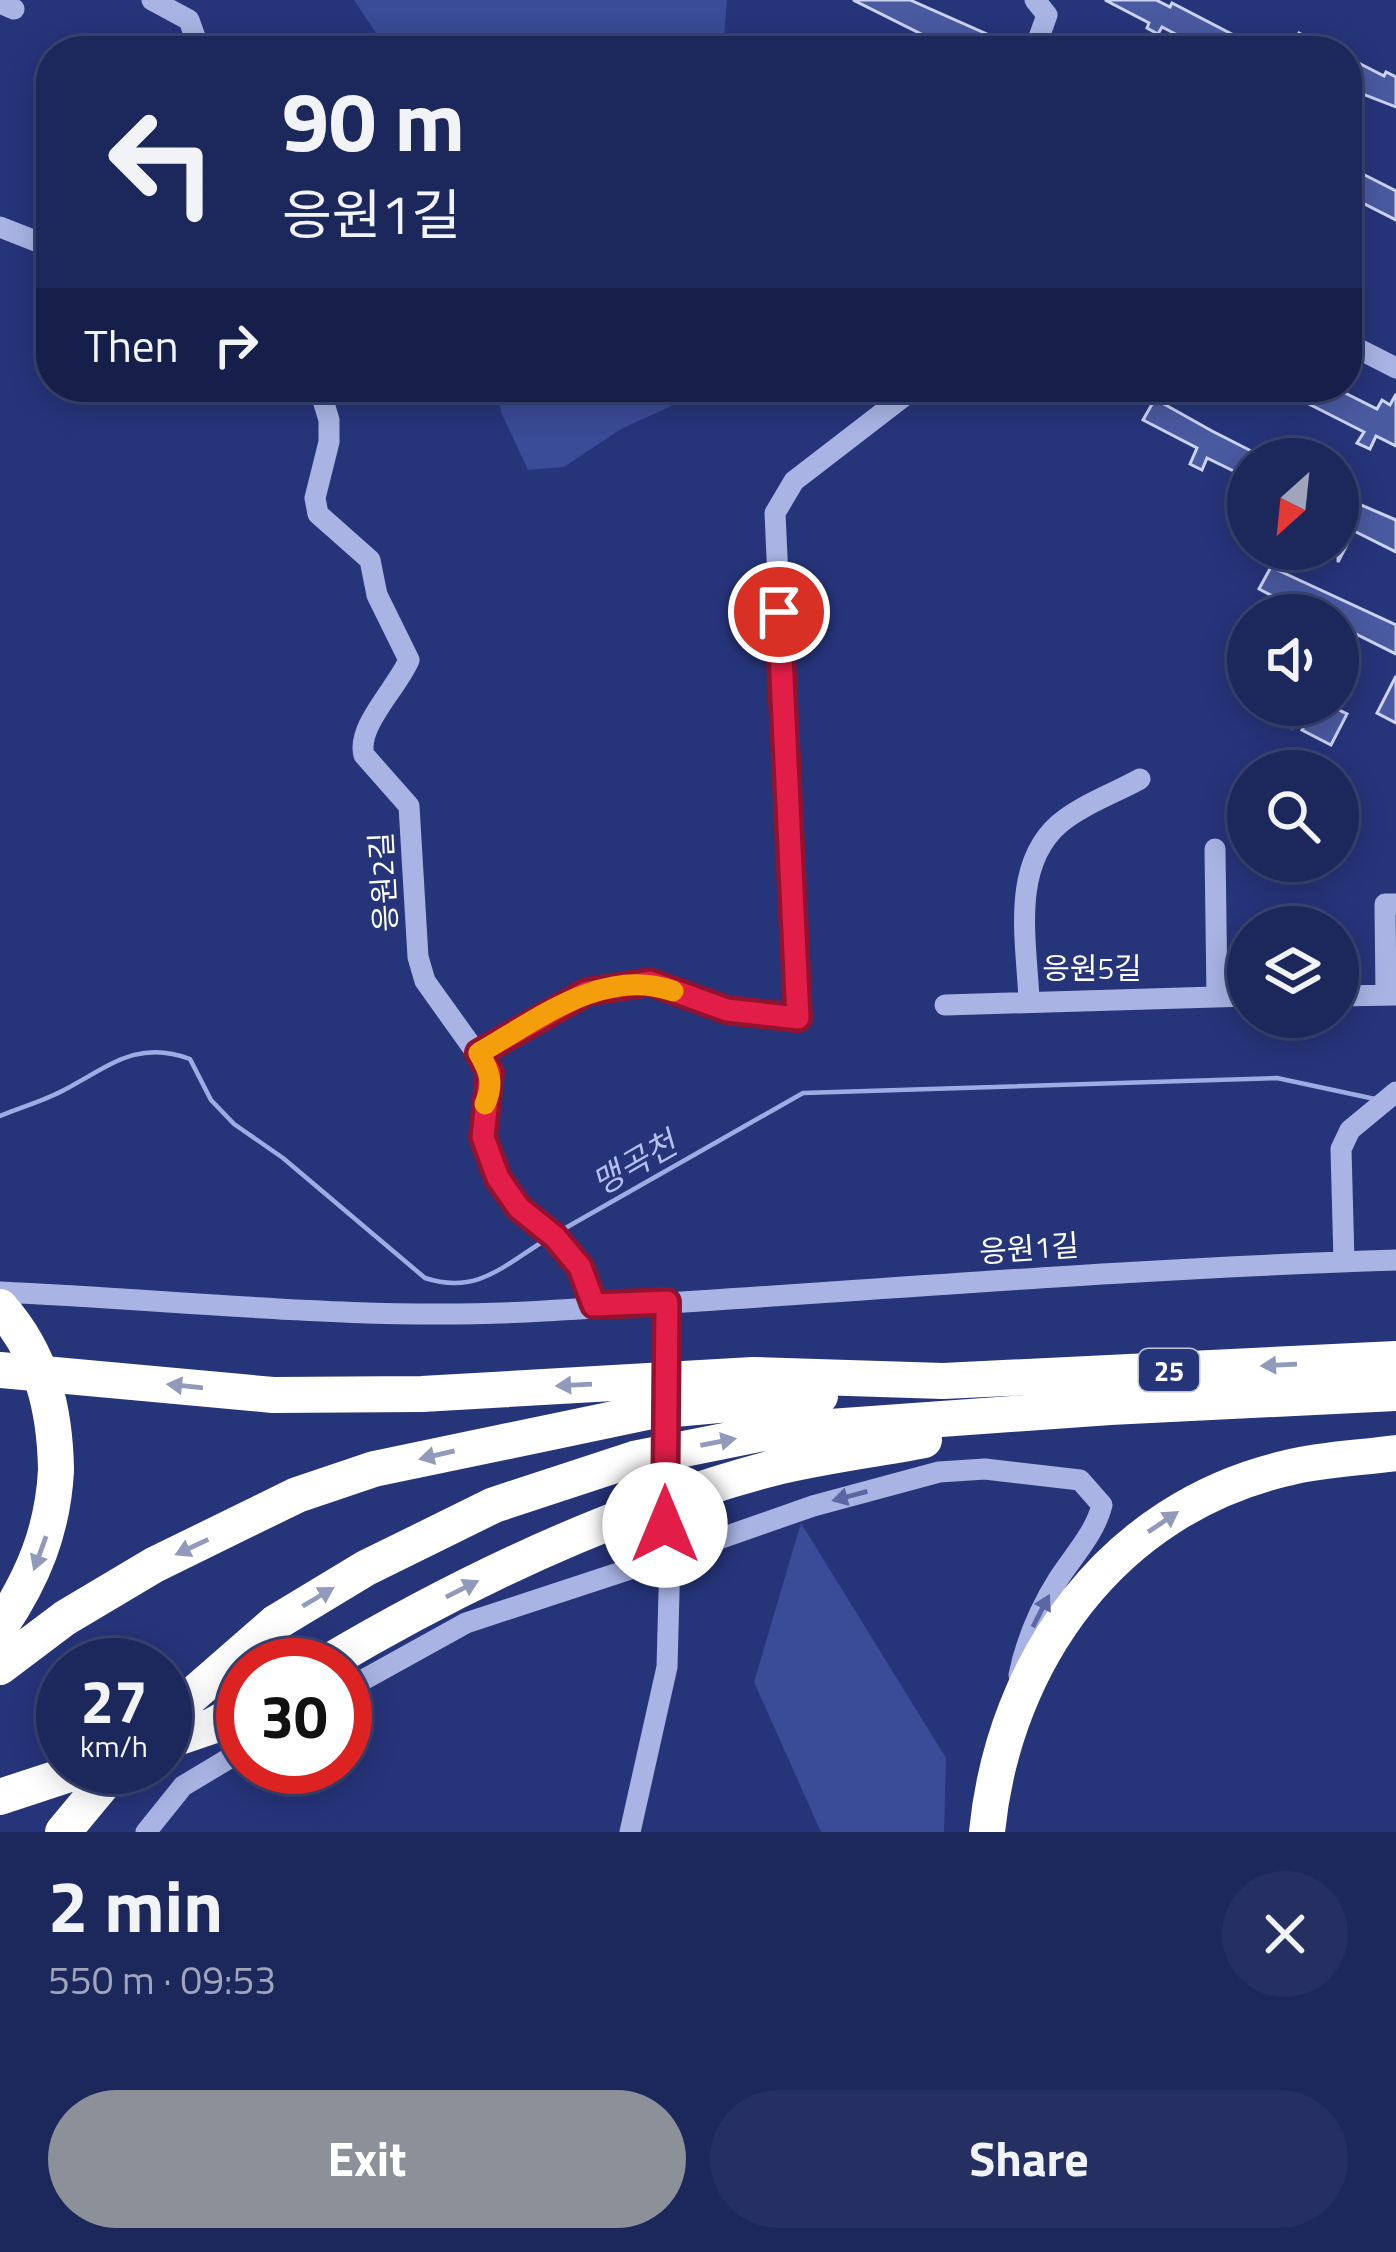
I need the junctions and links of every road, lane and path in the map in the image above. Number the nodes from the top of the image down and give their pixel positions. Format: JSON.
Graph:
{"nodes":[{"id":1,"x":152,"y":0,"type":"edge"},
{"id":2,"x":195,"y":36,"type":"edge"},
{"id":3,"x":0,"y":227,"type":"edge"},
{"id":4,"x":36,"y":241,"type":"edge"},
{"id":5,"x":1362,"y":351,"type":"edge"},
{"id":6,"x":1396,"y":368,"type":"edge"},
{"id":7,"x":324,"y":402,"type":"edge"},
{"id":8,"x":897,"y":402,"type":"edge"},
{"id":9,"x":1141,"y":779,"type":"dead end"},
{"id":10,"x":1215,"y":849,"type":"dead end"},
{"id":11,"x":1396,"y":904,"type":"edge"},
{"id":12,"x":1391,"y":995,"type":"edge"},
{"id":13,"x":1359,"y":996,"type":"edge"},
{"id":14,"x":1217,"y":997,"type":"junction"},
{"id":15,"x":1227,"y":997,"type":"edge"},
{"id":16,"x":1029,"y":1001,"type":"junction"},
{"id":17,"x":945,"y":1005,"type":"dead end"},
{"id":18,"x":479,"y":1053,"type":"junction"},
{"id":19,"x":1396,"y":1092,"type":"edge"},
{"id":20,"x":1396,"y":1260,"type":"edge"},
{"id":21,"x":1344,"y":1262,"type":"junction"},
{"id":22,"x":0,"y":1292,"type":"edge"},
{"id":23,"x":667,"y":1302,"type":"junction"},
{"id":24,"x":594,"y":1305,"type":"junction"},
{"id":25,"x":0,"y":1307,"type":"edge"},
{"id":26,"x":1396,"y":1359,"type":"edge"},
{"id":27,"x":0,"y":1366,"type":"edge"},
{"id":28,"x":943,"y":1381,"type":"junction"},
{"id":29,"x":1396,"y":1393,"type":"edge"},
{"id":30,"x":1110,"y":1407,"type":"junction"},
{"id":31,"x":1396,"y":1454,"type":"edge"},
{"id":32,"x":670,"y":1556,"type":"junction"},
{"id":33,"x":0,"y":1627,"type":"edge"},
{"id":34,"x":372,"y":1639,"type":"edge"},
{"id":35,"x":0,"y":1667,"type":"edge"},
{"id":36,"x":372,"y":1675,"type":"edge"},
{"id":37,"x":192,"y":1694,"type":"edge"},
{"id":38,"x":1009,"y":1723,"type":"junction"},
{"id":39,"x":216,"y":1766,"type":"edge"},
{"id":40,"x":36,"y":1785,"type":"edge"},
{"id":41,"x":94,"y":1794,"type":"edge"},
{"id":42,"x":0,"y":1797,"type":"edge"},
{"id":43,"x":63,"y":1832,"type":"edge"},
{"id":44,"x":146,"y":1832,"type":"edge"},
{"id":45,"x":630,"y":1832,"type":"edge"},
{"id":46,"x":987,"y":1832,"type":"edge"}],
"edges":[{"from":1,"to":2,"type":"street"},
{"from":3,"to":4,"type":"street"},
{"from":5,"to":6,"type":"street"},
{"from":7,"to":18,"type":"street","name":"응원2길"},
{"from":8,"to":18,"type":"street"},
{"from":9,"to":16,"type":"street","name":"응원5길"},
{"from":10,"to":14,"type":"street"},
{"from":11,"to":12,"type":"street"},
{"from":12,"to":13,"type":"street"},
{"from":14,"to":15,"type":"street","name":"응원5길"},
{"from":14,"to":16,"type":"street","name":"응원5길"},
{"from":16,"to":17,"type":"street"},
{"from":18,"to":24,"type":"street"},
{"from":19,"to":21,"type":"street"},
{"from":20,"to":21,"type":"street","name":"응원1길"},
{"from":21,"to":23,"type":"street","name":"응원1길"},
{"from":22,"to":24,"type":"street","name":"응원1길"},
{"from":23,"to":24,"type":"street","name":"응원1길"},
{"from":23,"to":32,"type":"street","bridge":true},
{"from":25,"to":33,"type":"highway","one_way":true,"bridge":true},
{"from":26,"to":28,"type":"highway","number":"25","one_way":true},
{"from":28,"to":27,"type":"highway","one_way":true},
{"from":28,"to":35,"type":"highway","one_way":true},
{"from":29,"to":30,"type":"highway","number":"25"},
{"from":34,"to":30,"type":"highway","one_way":true},
{"from":37,"to":30,"type":"highway","one_way":true},
{"from":38,"to":31,"type":"highway","one_way":true},
{"from":32,"to":36,"type":"street"},
{"from":38,"to":32,"type":"street","one_way":true},
{"from":32,"to":45,"type":"street"},
{"from":38,"to":46,"type":"highway"},
{"from":39,"to":44,"type":"street"},
{"from":40,"to":42,"type":"highway"},
{"from":41,"to":43,"type":"highway"}]}
